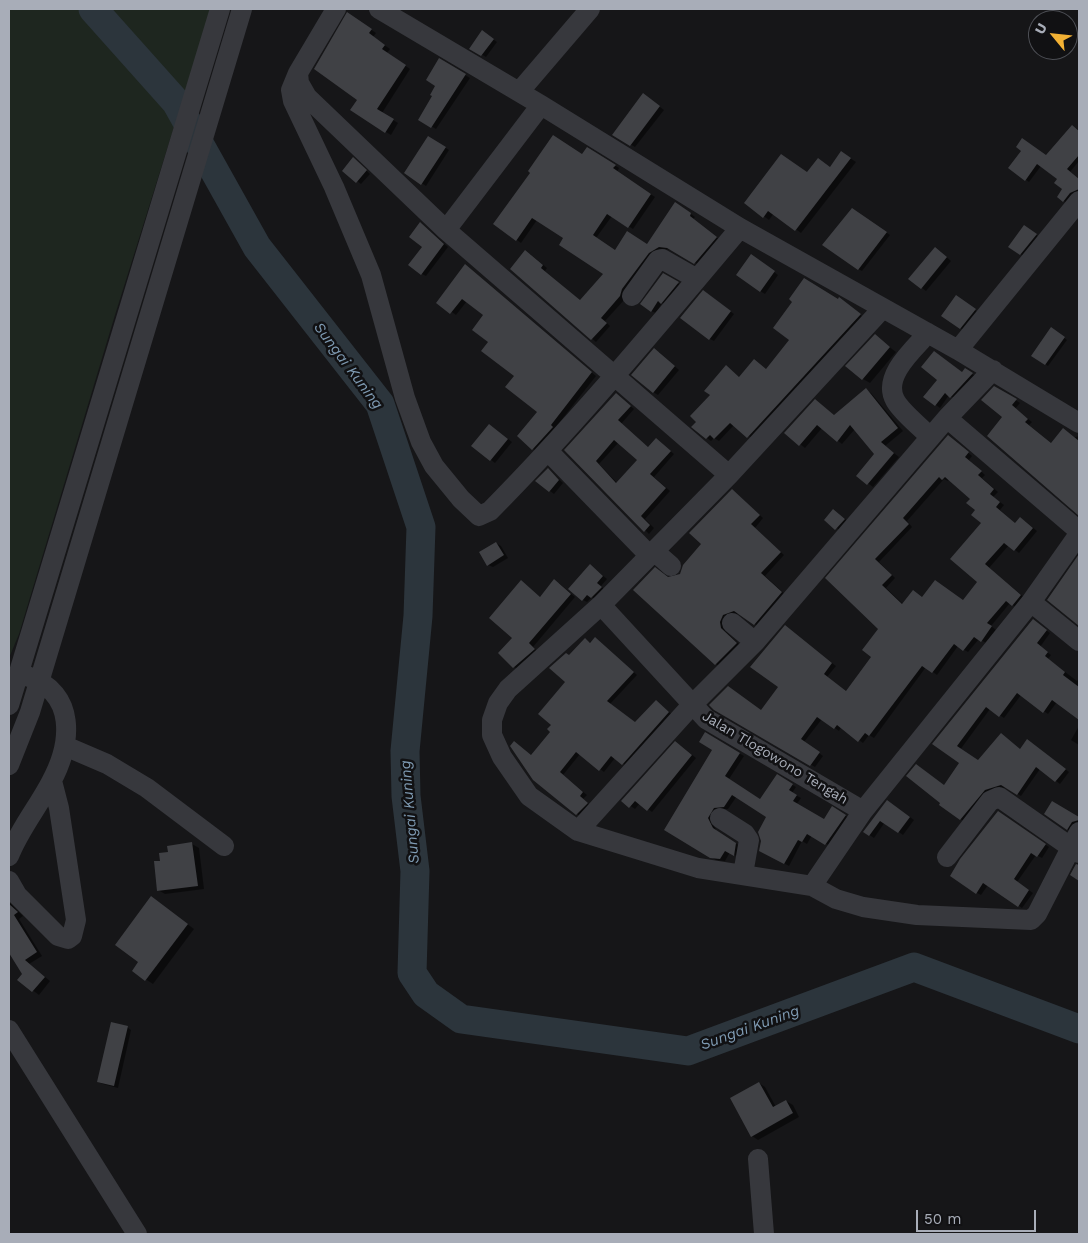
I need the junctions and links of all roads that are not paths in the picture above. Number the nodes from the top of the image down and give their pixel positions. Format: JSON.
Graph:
{"nodes":[{"id":1,"x":220,"y":9,"type":"edge"},
{"id":2,"x":242,"y":9,"type":"edge"},
{"id":3,"x":336,"y":9,"type":"edge"},
{"id":4,"x":379,"y":9,"type":"edge"},
{"id":5,"x":590,"y":9,"type":"edge"},
{"id":6,"x":298,"y":73,"type":"junction"},
{"id":7,"x":519,"y":92,"type":"junction"},
{"id":8,"x":541,"y":105,"type":"junction"},
{"id":9,"x":1079,"y":201,"type":"edge"},
{"id":10,"x":740,"y":228,"type":"junction"},
{"id":11,"x":446,"y":230,"type":"junction"},
{"id":12,"x":697,"y":279,"type":"junction"},
{"id":13,"x":632,"y":296,"type":"dead end"},
{"id":14,"x":882,"y":309,"type":"junction"},
{"id":15,"x":928,"y":333,"type":"junction"},
{"id":16,"x":958,"y":350,"type":"junction"},
{"id":17,"x":993,"y":370,"type":"junction"},
{"id":18,"x":616,"y":375,"type":"junction"},
{"id":19,"x":947,"y":418,"type":"junction"},
{"id":20,"x":1079,"y":423,"type":"edge"},
{"id":21,"x":930,"y":438,"type":"junction"},
{"id":22,"x":548,"y":450,"type":"junction"},
{"id":23,"x":729,"y":475,"type":"junction"},
{"id":24,"x":1079,"y":532,"type":"edge"},
{"id":25,"x":652,"y":554,"type":"junction"},
{"id":26,"x":671,"y":566,"type":"dead end"},
{"id":27,"x":1031,"y":602,"type":"junction"},
{"id":28,"x":601,"y":605,"type":"junction"},
{"id":29,"x":732,"y":623,"type":"dead end"},
{"id":30,"x":1079,"y":640,"type":"edge"},
{"id":31,"x":755,"y":642,"type":"junction"},
{"id":32,"x":14,"y":675,"type":"edge"},
{"id":33,"x":38,"y":680,"type":"junction"},
{"id":34,"x":9,"y":705,"type":"edge"},
{"id":35,"x":692,"y":705,"type":"junction"},
{"id":36,"x":65,"y":746,"type":"junction"},
{"id":37,"x":9,"y":765,"type":"edge"},
{"id":38,"x":52,"y":781,"type":"junction"},
{"id":39,"x":863,"y":811,"type":"junction"},
{"id":40,"x":720,"y":818,"type":"dead end"},
{"id":41,"x":578,"y":831,"type":"junction"},
{"id":42,"x":1076,"y":844,"type":"edge"},
{"id":43,"x":224,"y":846,"type":"dead end"},
{"id":44,"x":9,"y":856,"type":"edge"},
{"id":45,"x":946,"y":857,"type":"dead end"},
{"id":46,"x":743,"y":874,"type":"junction"},
{"id":47,"x":9,"y":881,"type":"edge"},
{"id":48,"x":812,"y":886,"type":"junction"},
{"id":49,"x":9,"y":1030,"type":"edge"},
{"id":50,"x":758,"y":1159,"type":"dead end"},
{"id":51,"x":137,"y":1234,"type":"edge"},
{"id":52,"x":764,"y":1234,"type":"edge"}],
"edges":[{"from":1,"to":32,"type":"street"},
{"from":2,"to":33,"type":"street"},
{"from":3,"to":6,"type":"street"},
{"from":4,"to":7,"type":"street"},
{"from":5,"to":7,"type":"street"},
{"from":6,"to":11,"type":"street"},
{"from":6,"to":22,"type":"street"},
{"from":7,"to":8,"type":"street"},
{"from":8,"to":10,"type":"street"},
{"from":8,"to":11,"type":"street"},
{"from":9,"to":16,"type":"street"},
{"from":10,"to":12,"type":"street"},
{"from":10,"to":14,"type":"street"},
{"from":11,"to":18,"type":"street"},
{"from":12,"to":13,"type":"street"},
{"from":12,"to":18,"type":"street"},
{"from":14,"to":15,"type":"street"},
{"from":14,"to":23,"type":"street"},
{"from":15,"to":16,"type":"street"},
{"from":15,"to":21,"type":"street"},
{"from":16,"to":17,"type":"street"},
{"from":17,"to":19,"type":"street","name":"Jalan Tlogowono Tengah"},
{"from":17,"to":20,"type":"street"},
{"from":18,"to":22,"type":"street"},
{"from":18,"to":23,"type":"street"},
{"from":19,"to":21,"type":"street","name":"Jalan Tlogowono Tengah"},
{"from":19,"to":24,"type":"street"},
{"from":21,"to":31,"type":"street","name":"Jalan Tlogowono Tengah"},
{"from":22,"to":25,"type":"street"},
{"from":23,"to":25,"type":"street"},
{"from":24,"to":27,"type":"street","name":"Jalan Tlogowono Tengah"},
{"from":25,"to":26,"type":"street"},
{"from":25,"to":28,"type":"street"},
{"from":27,"to":30,"type":"street"},
{"from":27,"to":39,"type":"street","name":"Jalan Tlogowono Tengah"},
{"from":28,"to":35,"type":"street"},
{"from":28,"to":41,"type":"street"},
{"from":29,"to":31,"type":"street"},
{"from":31,"to":35,"type":"street","name":"Jalan Tlogowono Tengah"},
{"from":32,"to":33,"type":"street"},
{"from":32,"to":34,"type":"street"},
{"from":33,"to":36,"type":"street"},
{"from":33,"to":37,"type":"street"},
{"from":35,"to":39,"type":"street","name":"Jalan Tlogowono Tengah"},
{"from":35,"to":41,"type":"street"},
{"from":36,"to":38,"type":"street"},
{"from":36,"to":43,"type":"street"},
{"from":38,"to":44,"type":"street"},
{"from":38,"to":47,"type":"street"},
{"from":39,"to":48,"type":"street"},
{"from":40,"to":46,"type":"street"},
{"from":41,"to":46,"type":"street"},
{"from":42,"to":45,"type":"street"},
{"from":42,"to":48,"type":"street"},
{"from":46,"to":48,"type":"street"},
{"from":49,"to":51,"type":"street"},
{"from":50,"to":52,"type":"street"}]}
